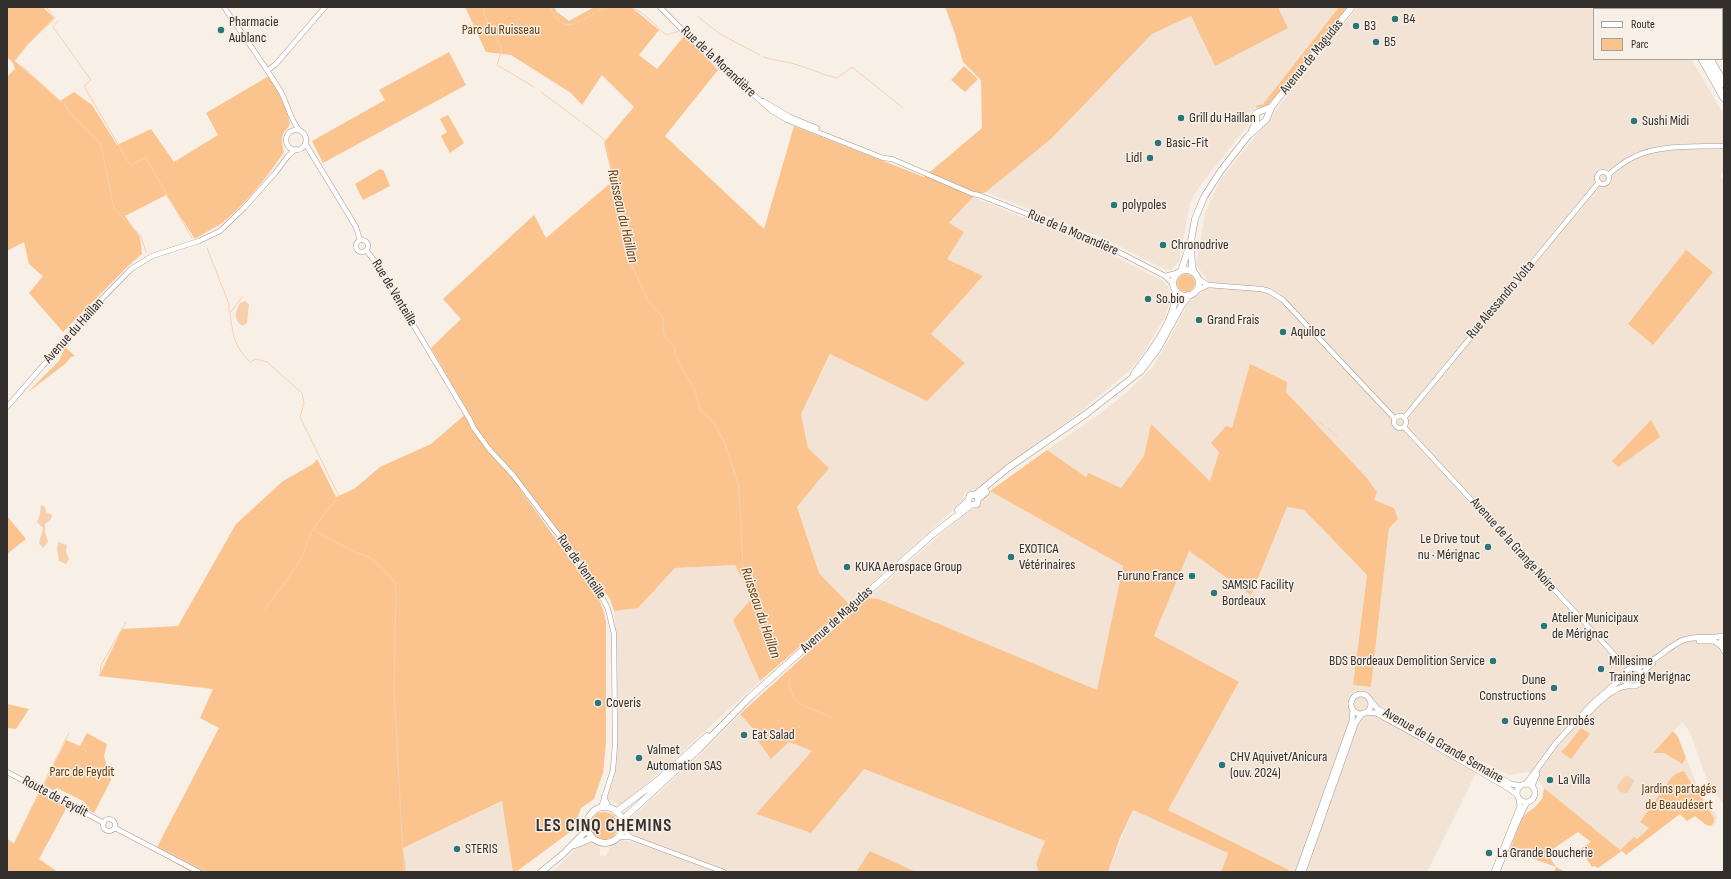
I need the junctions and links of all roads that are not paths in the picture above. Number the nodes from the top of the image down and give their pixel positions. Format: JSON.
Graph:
{"nodes":[{"id":1,"x":224,"y":7,"type":"edge"},
{"id":2,"x":325,"y":7,"type":"edge"},
{"id":3,"x":660,"y":7,"type":"edge"},
{"id":4,"x":1352,"y":7,"type":"edge"},
{"id":5,"x":1703,"y":60,"type":"edge"},
{"id":6,"x":1711,"y":60,"type":"edge"},
{"id":7,"x":268,"y":70,"type":"junction"},
{"id":8,"x":1724,"y":84,"type":"edge"},
{"id":9,"x":1724,"y":98,"type":"edge"},
{"id":10,"x":1265,"y":113,"type":"junction"},
{"id":11,"x":291,"y":114,"type":"junction"},
{"id":12,"x":1256,"y":119,"type":"junction"},
{"id":13,"x":1263,"y":122,"type":"junction"},
{"id":14,"x":300,"y":131,"type":"junction"},
{"id":15,"x":289,"y":133,"type":"junction"},
{"id":16,"x":1248,"y":136,"type":"junction"},
{"id":17,"x":305,"y":143,"type":"junction"},
{"id":18,"x":288,"y":145,"type":"junction"},
{"id":19,"x":1724,"y":146,"type":"edge"},
{"id":20,"x":298,"y":149,"type":"junction"},
{"id":21,"x":312,"y":153,"type":"junction"},
{"id":22,"x":285,"y":160,"type":"junction"},
{"id":23,"x":1608,"y":175,"type":"junction"},
{"id":24,"x":1599,"y":182,"type":"junction"},
{"id":25,"x":360,"y":240,"type":"junction"},
{"id":26,"x":1191,"y":241,"type":"junction"},
{"id":27,"x":366,"y":250,"type":"junction"},
{"id":28,"x":1179,"y":272,"type":"junction"},
{"id":29,"x":1195,"y":275,"type":"junction"},
{"id":30,"x":1165,"y":276,"type":"junction"},
{"id":31,"x":1173,"y":284,"type":"junction"},
{"id":32,"x":1208,"y":285,"type":"junction"},
{"id":33,"x":1176,"y":291,"type":"junction"},
{"id":34,"x":1192,"y":294,"type":"junction"},
{"id":35,"x":1129,"y":380,"type":"junction"},
{"id":36,"x":7,"y":407,"type":"edge"},
{"id":37,"x":1394,"y":418,"type":"junction"},
{"id":38,"x":1404,"y":418,"type":"junction"},
{"id":39,"x":1404,"y":426,"type":"junction"},
{"id":40,"x":1724,"y":636,"type":"edge"},
{"id":41,"x":1722,"y":648,"type":"edge"},
{"id":42,"x":1622,"y":664,"type":"dead end"},
{"id":43,"x":1636,"y":668,"type":"junction"},
{"id":44,"x":1642,"y":676,"type":"junction"},
{"id":45,"x":1624,"y":677,"type":"junction"},
{"id":46,"x":1629,"y":686,"type":"junction"},
{"id":47,"x":1369,"y":699,"type":"junction"},
{"id":48,"x":741,"y":706,"type":"junction"},
{"id":49,"x":1353,"y":710,"type":"junction"},
{"id":50,"x":1364,"y":713,"type":"junction"},
{"id":51,"x":7,"y":772,"type":"edge"},
{"id":52,"x":1526,"y":784,"type":"junction"},
{"id":53,"x":1521,"y":786,"type":"junction"},
{"id":54,"x":1532,"y":786,"type":"junction"},
{"id":55,"x":604,"y":795,"type":"junction"},
{"id":56,"x":1518,"y":797,"type":"junction"},
{"id":57,"x":1527,"y":802,"type":"junction"},
{"id":58,"x":601,"y":808,"type":"junction"},
{"id":59,"x":609,"y":808,"type":"junction"},
{"id":60,"x":616,"y":812,"type":"junction"},
{"id":61,"x":622,"y":820,"type":"junction"},
{"id":62,"x":104,"y":823,"type":"junction"},
{"id":63,"x":115,"y":828,"type":"junction"},
{"id":64,"x":622,"y":828,"type":"junction"},
{"id":65,"x":587,"y":830,"type":"junction"},
{"id":66,"x":618,"y":837,"type":"junction"},
{"id":67,"x":630,"y":837,"type":"junction"},
{"id":68,"x":592,"y":838,"type":"junction"},
{"id":69,"x":570,"y":848,"type":"junction"},
{"id":70,"x":198,"y":872,"type":"edge"},
{"id":71,"x":541,"y":872,"type":"edge"},
{"id":72,"x":724,"y":872,"type":"edge"},
{"id":73,"x":1298,"y":872,"type":"edge"},
{"id":74,"x":1303,"y":872,"type":"edge"},
{"id":75,"x":1494,"y":872,"type":"edge"},
{"id":76,"x":1497,"y":872,"type":"edge"}],
"edges":[{"from":1,"to":7,"type":"street"},
{"from":2,"to":7,"type":"street"},
{"from":3,"to":30,"type":"street","name":"Rue de la Morandière"},
{"from":4,"to":10,"type":"main road","name":"Avenue de Magudas"},
{"from":5,"to":9,"type":"highway"},
{"from":6,"to":8,"type":"highway"},
{"from":7,"to":11,"type":"street"},
{"from":10,"to":12,"type":"main road"},
{"from":10,"to":13,"type":"main road"},
{"from":11,"to":14,"type":"street"},
{"from":11,"to":15,"type":"street"},
{"from":12,"to":13,"type":"main road"},
{"from":12,"to":16,"type":"main road"},
{"from":13,"to":16,"type":"main road"},
{"from":14,"to":15,"type":"street"},
{"from":14,"to":17,"type":"street"},
{"from":15,"to":18,"type":"street"},
{"from":16,"to":26,"type":"main road"},
{"from":17,"to":20,"type":"street"},
{"from":17,"to":21,"type":"street"},
{"from":18,"to":20,"type":"street"},
{"from":18,"to":22,"type":"street"},
{"from":19,"to":23,"type":"street"},
{"from":20,"to":21,"type":"street"},
{"from":20,"to":22,"type":"street","name":"Avenue du Haillan"},
{"from":21,"to":25,"type":"street"},
{"from":22,"to":36,"type":"street","name":"Avenue du Haillan"},
{"from":23,"to":24,"type":"street"},
{"from":23,"to":24,"type":"street"},
{"from":24,"to":38,"type":"street","name":"Rue Alessandro Volta"},
{"from":25,"to":27,"type":"street"},
{"from":25,"to":27,"type":"street"},
{"from":26,"to":28,"type":"main road"},
{"from":26,"to":29,"type":"main road"},
{"from":27,"to":55,"type":"street","name":"Rue de Venteille"},
{"from":28,"to":29,"type":"main road"},
{"from":28,"to":30,"type":"street"},
{"from":28,"to":31,"type":"main road"},
{"from":29,"to":32,"type":"street"},
{"from":29,"to":34,"type":"main road"},
{"from":30,"to":31,"type":"street","name":"Rue de la Morandière"},
{"from":31,"to":33,"type":"main road"},
{"from":32,"to":34,"type":"street"},
{"from":32,"to":37,"type":"street"},
{"from":33,"to":34,"type":"main road"},
{"from":33,"to":35,"type":"main road"},
{"from":34,"to":35,"type":"main road"},
{"from":35,"to":48,"type":"main road","name":"Avenue de Magudas"},
{"from":37,"to":38,"type":"street"},
{"from":37,"to":39,"type":"street"},
{"from":38,"to":39,"type":"street"},
{"from":39,"to":42,"type":"street","name":"Avenue de la Grange Noire"},
{"from":40,"to":41,"type":"main road"},
{"from":40,"to":43,"type":"main road"},
{"from":41,"to":44,"type":"main road"},
{"from":43,"to":44,"type":"main road"},
{"from":43,"to":45,"type":"main road"},
{"from":44,"to":46,"type":"main road"},
{"from":45,"to":46,"type":"main road"},
{"from":45,"to":52,"type":"main road"},
{"from":46,"to":54,"type":"main road"},
{"from":47,"to":49,"type":"main road"},
{"from":47,"to":50,"type":"main road"},
{"from":47,"to":53,"type":"main road","name":"Avenue de la Grande Semaine"},
{"from":48,"to":60,"type":"main road","name":"Avenue de Magudas"},
{"from":48,"to":61,"type":"main road","name":"Avenue de Magudas"},
{"from":49,"to":50,"type":"main road"},
{"from":49,"to":73,"type":"main road"},
{"from":50,"to":56,"type":"main road","name":"Avenue de la Grande Semaine"},
{"from":50,"to":74,"type":"main road"},
{"from":51,"to":62,"type":"street","name":"Route de Feydit"},
{"from":52,"to":53,"type":"main road"},
{"from":52,"to":54,"type":"main road"},
{"from":53,"to":56,"type":"main road"},
{"from":54,"to":57,"type":"main road"},
{"from":55,"to":58,"type":"street","name":"Rue de Venteille"},
{"from":55,"to":59,"type":"street"},
{"from":56,"to":57,"type":"main road"},
{"from":56,"to":75,"type":"main road"},
{"from":57,"to":76,"type":"main road"},
{"from":58,"to":59,"type":"main road"},
{"from":58,"to":65,"type":"main road"},
{"from":59,"to":60,"type":"main road"},
{"from":60,"to":61,"type":"main road"},
{"from":61,"to":64,"type":"main road"},
{"from":62,"to":63,"type":"street"},
{"from":62,"to":63,"type":"street"},
{"from":63,"to":70,"type":"street"},
{"from":64,"to":66,"type":"main road"},
{"from":64,"to":67,"type":"street"},
{"from":65,"to":68,"type":"main road"},
{"from":65,"to":69,"type":"main road"},
{"from":66,"to":67,"type":"street"},
{"from":66,"to":68,"type":"main road"},
{"from":67,"to":72,"type":"street"},
{"from":68,"to":69,"type":"main road"},
{"from":69,"to":71,"type":"main road"}]}
